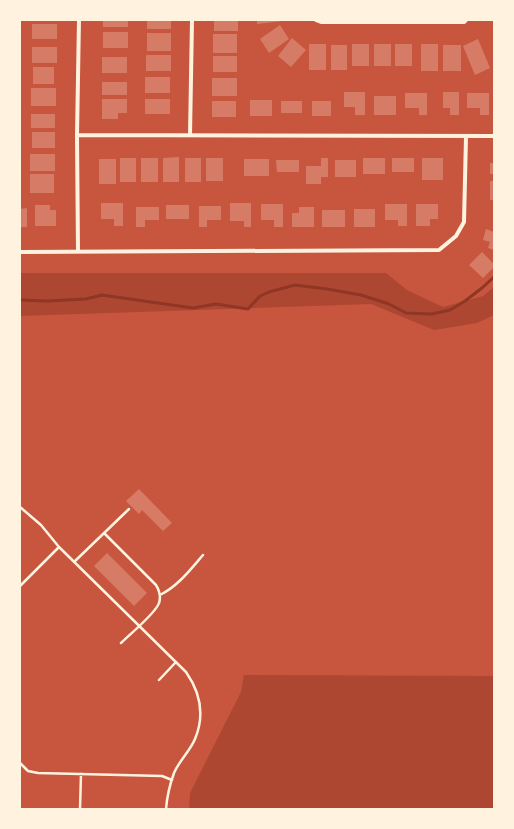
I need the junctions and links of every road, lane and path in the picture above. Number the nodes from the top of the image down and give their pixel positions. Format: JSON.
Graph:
{"nodes":[{"id":1,"x":79,"y":20,"type":"edge"},
{"id":2,"x":192,"y":20,"type":"edge"},
{"id":3,"x":316,"y":20,"type":"edge"},
{"id":4,"x":466,"y":20,"type":"edge"},
{"id":5,"x":77,"y":135,"type":"junction"},
{"id":6,"x":190,"y":136,"type":"junction"},
{"id":7,"x":494,"y":136,"type":"edge"},
{"id":8,"x":466,"y":137,"type":"junction"},
{"id":9,"x":78,"y":251,"type":"junction"},
{"id":10,"x":20,"y":252,"type":"edge"},
{"id":11,"x":20,"y":507,"type":"edge"},
{"id":12,"x":129,"y":509,"type":"dead end"},
{"id":13,"x":104,"y":533,"type":"junction"},
{"id":14,"x":59,"y":547,"type":"junction"},
{"id":15,"x":203,"y":555,"type":"dead end"},
{"id":16,"x":74,"y":562,"type":"junction"},
{"id":17,"x":20,"y":586,"type":"edge"},
{"id":18,"x":160,"y":595,"type":"junction"},
{"id":19,"x":139,"y":626,"type":"junction"},
{"id":20,"x":121,"y":643,"type":"dead end"},
{"id":21,"x":176,"y":662,"type":"junction"},
{"id":22,"x":159,"y":680,"type":"dead end"},
{"id":23,"x":20,"y":763,"type":"edge"},
{"id":24,"x":81,"y":774,"type":"junction"},
{"id":25,"x":172,"y":780,"type":"junction"},
{"id":26,"x":80,"y":809,"type":"edge"},
{"id":27,"x":166,"y":809,"type":"edge"}],
"edges":[{"from":1,"to":5,"type":"street"},
{"from":2,"to":6,"type":"street"},
{"from":3,"to":4,"type":"street"},
{"from":5,"to":6,"type":"street"},
{"from":5,"to":9,"type":"street"},
{"from":6,"to":8,"type":"street"},
{"from":7,"to":8,"type":"street"},
{"from":8,"to":9,"type":"street"},
{"from":9,"to":10,"type":"street"},
{"from":11,"to":14,"type":"lane"},
{"from":12,"to":13,"type":"lane"},
{"from":13,"to":16,"type":"lane"},
{"from":13,"to":18,"type":"lane"},
{"from":14,"to":16,"type":"lane"},
{"from":14,"to":17,"type":"lane"},
{"from":15,"to":18,"type":"lane"},
{"from":16,"to":19,"type":"lane"},
{"from":18,"to":19,"type":"lane"},
{"from":19,"to":20,"type":"lane"},
{"from":19,"to":21,"type":"lane"},
{"from":21,"to":22,"type":"lane"},
{"from":21,"to":25,"type":"lane"},
{"from":23,"to":24,"type":"lane"},
{"from":24,"to":25,"type":"lane"},
{"from":24,"to":26,"type":"lane"},
{"from":25,"to":27,"type":"lane"}]}
